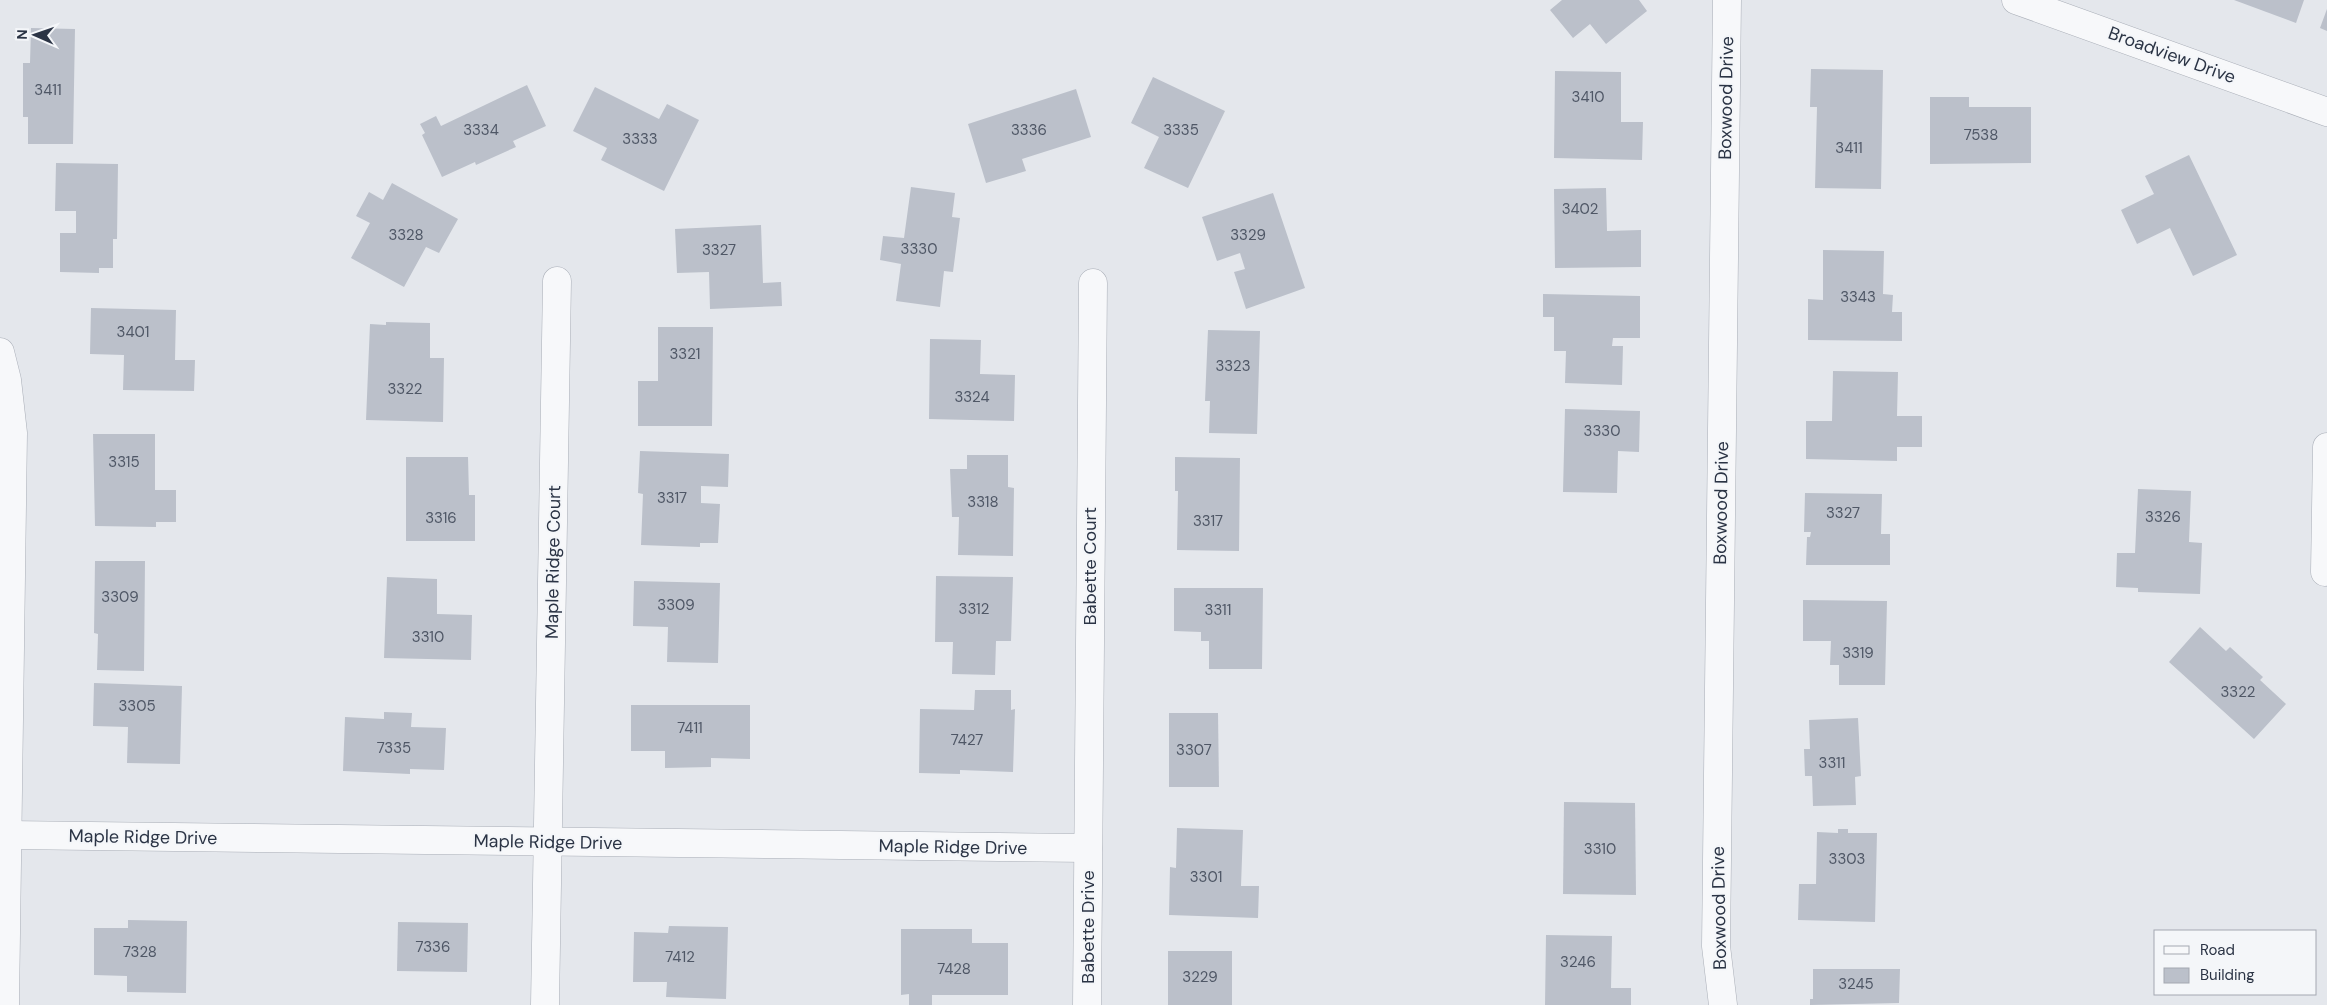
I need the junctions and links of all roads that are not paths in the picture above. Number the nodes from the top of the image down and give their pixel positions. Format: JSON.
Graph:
{"nodes":[{"id":1,"x":1727,"y":0,"type":"edge"},
{"id":2,"x":2016,"y":0,"type":"edge"},
{"id":3,"x":2327,"y":112,"type":"edge"},
{"id":4,"x":558,"y":281,"type":"dead end"},
{"id":5,"x":1093,"y":283,"type":"dead end"},
{"id":6,"x":0,"y":352,"type":"edge"},
{"id":7,"x":2327,"y":447,"type":"edge"},
{"id":8,"x":2325,"y":572,"type":"dead end"},
{"id":9,"x":8,"y":835,"type":"junction"},
{"id":10,"x":549,"y":842,"type":"junction"},
{"id":11,"x":1088,"y":848,"type":"junction"},
{"id":12,"x":5,"y":1005,"type":"edge"},
{"id":13,"x":545,"y":1005,"type":"edge"},
{"id":14,"x":1087,"y":1005,"type":"edge"},
{"id":15,"x":1723,"y":1005,"type":"edge"}],
"edges":[{"from":1,"to":15,"type":"street","name":"Boxwood Drive"},
{"from":2,"to":3,"type":"street","name":"Broadview Drive"},
{"from":4,"to":10,"type":"street","name":"Maple Ridge Court"},
{"from":5,"to":11,"type":"street","name":"Babette Court"},
{"from":6,"to":9,"type":"street"},
{"from":7,"to":8,"type":"street"},
{"from":9,"to":10,"type":"street","name":"Maple Ridge Drive"},
{"from":9,"to":12,"type":"street"},
{"from":10,"to":11,"type":"street","name":"Maple Ridge Drive"},
{"from":10,"to":13,"type":"street","name":"Maple Ridge Court"},
{"from":11,"to":14,"type":"street","name":"Babette Drive"}]}
